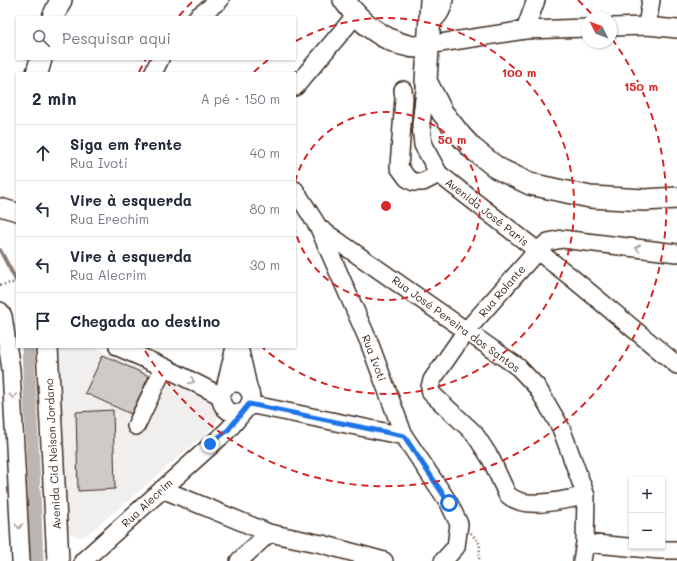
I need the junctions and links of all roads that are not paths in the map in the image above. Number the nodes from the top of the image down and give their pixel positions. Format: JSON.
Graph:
{"nodes":[{"id":1,"x":61,"y":0,"type":"edge"},
{"id":2,"x":220,"y":0,"type":"edge"},
{"id":3,"x":431,"y":0,"type":"edge"},
{"id":4,"x":444,"y":0,"type":"edge"},
{"id":5,"x":536,"y":0,"type":"edge"},
{"id":6,"x":651,"y":0,"type":"edge"},
{"id":7,"x":350,"y":8,"type":"edge"},
{"id":8,"x":53,"y":16,"type":"edge"},
{"id":9,"x":198,"y":16,"type":"edge"},
{"id":10,"x":429,"y":24,"type":"junction"},
{"id":11,"x":647,"y":26,"type":"junction"},
{"id":12,"x":617,"y":27,"type":"edge"},
{"id":13,"x":581,"y":28,"type":"edge"},
{"id":14,"x":677,"y":29,"type":"edge"},
{"id":15,"x":525,"y":30,"type":"junction"},
{"id":16,"x":428,"y":45,"type":"junction"},
{"id":17,"x":41,"y":60,"type":"edge"},
{"id":18,"x":160,"y":60,"type":"edge"},
{"id":19,"x":37,"y":72,"type":"edge"},
{"id":20,"x":154,"y":72,"type":"edge"},
{"id":21,"x":426,"y":81,"type":"junction"},
{"id":22,"x":296,"y":86,"type":"edge"},
{"id":23,"x":403,"y":90,"type":"dead end"},
{"id":24,"x":439,"y":174,"type":"junction"},
{"id":25,"x":296,"y":192,"type":"edge"},
{"id":26,"x":677,"y":198,"type":"edge"},
{"id":27,"x":0,"y":207,"type":"edge"},
{"id":28,"x":16,"y":212,"type":"edge"},
{"id":29,"x":319,"y":228,"type":"junction"},
{"id":30,"x":537,"y":251,"type":"junction"},
{"id":31,"x":677,"y":253,"type":"edge"},
{"id":32,"x":7,"y":315,"type":"edge"},
{"id":33,"x":466,"y":331,"type":"junction"},
{"id":34,"x":47,"y":348,"type":"edge"},
{"id":35,"x":120,"y":348,"type":"edge"},
{"id":36,"x":236,"y":348,"type":"edge"},
{"id":37,"x":239,"y":348,"type":"edge"},
{"id":38,"x":677,"y":365,"type":"edge"},
{"id":39,"x":164,"y":367,"type":"junction"},
{"id":40,"x":224,"y":398,"type":"junction"},
{"id":41,"x":248,"y":401,"type":"junction"},
{"id":42,"x":136,"y":426,"type":"dead end"},
{"id":43,"x":404,"y":436,"type":"junction"},
{"id":44,"x":210,"y":444,"type":"junction"},
{"id":45,"x":162,"y":489,"type":"junction"},
{"id":46,"x":586,"y":496,"type":"junction"},
{"id":47,"x":269,"y":533,"type":"junction"},
{"id":48,"x":585,"y":543,"type":"junction"},
{"id":49,"x":668,"y":554,"type":"edge"},
{"id":50,"x":21,"y":561,"type":"edge"},
{"id":51,"x":58,"y":561,"type":"edge"},
{"id":52,"x":83,"y":561,"type":"edge"},
{"id":53,"x":239,"y":561,"type":"edge"},
{"id":54,"x":384,"y":561,"type":"edge"},
{"id":55,"x":443,"y":561,"type":"edge"},
{"id":56,"x":582,"y":561,"type":"edge"}],
"edges":[{"from":1,"to":8,"type":"main road"},
{"from":2,"to":9,"type":"street"},
{"from":3,"to":10,"type":"main road"},
{"from":4,"to":10,"type":"street"},
{"from":5,"to":15,"type":"street"},
{"from":6,"to":11,"type":"street"},
{"from":7,"to":16,"type":"main road"},
{"from":7,"to":22,"type":"street"},
{"from":10,"to":16,"type":"main road"},
{"from":11,"to":12,"type":"street"},
{"from":11,"to":14,"type":"street"},
{"from":13,"to":15,"type":"street"},
{"from":15,"to":16,"type":"street"},
{"from":16,"to":21,"type":"main road"},
{"from":17,"to":19,"type":"main road"},
{"from":18,"to":20,"type":"street"},
{"from":21,"to":24,"type":"street","name":"Avenida José Paris"},
{"from":21,"to":26,"type":"main road"},
{"from":23,"to":24,"type":"street"},
{"from":24,"to":30,"type":"street","name":"Avenida José Paris"},
{"from":25,"to":29,"type":"street","name":"Rua Ivoti"},
{"from":27,"to":28,"type":"street"},
{"from":29,"to":33,"type":"street","name":"Rua José Pereira dos Santos"},
{"from":29,"to":43,"type":"street","name":"Rua Ivoti"},
{"from":31,"to":30,"type":"street","name":"Avenida José Paris","one_way":true},
{"from":30,"to":33,"type":"street","name":"Rua Rolante"},
{"from":30,"to":38,"type":"street"},
{"from":32,"to":50,"type":"street","one_way":true},
{"from":33,"to":46,"type":"street","name":"Rua José Pereira dos Santos"},
{"from":33,"to":46,"type":"street","name":"Rua Rolante"},
{"from":34,"to":51,"type":"main road","name":"Avenida Cid Nelson Jordano"},
{"from":35,"to":39,"type":"street"},
{"from":36,"to":40,"type":"street","name":"Rua Alecrim"},
{"from":37,"to":41,"type":"street"},
{"from":39,"to":40,"type":"street","one_way":true},
{"from":39,"to":42,"type":"street"},
{"from":40,"to":41,"type":"street"},
{"from":40,"to":41,"type":"street"},
{"from":40,"to":44,"type":"street","name":"Rua Alecrim"},
{"from":41,"to":43,"type":"street"},
{"from":41,"to":44,"type":"street","name":"Rua Alecrim"},
{"from":43,"to":55,"type":"street","name":"Rua Ivoti"},
{"from":44,"to":45,"type":"street","name":"Rua Alecrim"},
{"from":45,"to":47,"type":"street"},
{"from":45,"to":52,"type":"street","name":"Rua Alecrim"},
{"from":46,"to":48,"type":"street","name":"Rua José Pereira dos Santos"},
{"from":47,"to":53,"type":"street"},
{"from":47,"to":54,"type":"street"},
{"from":48,"to":49,"type":"street"},
{"from":48,"to":56,"type":"street","name":"Rua José Pereira dos Santos"}]}
